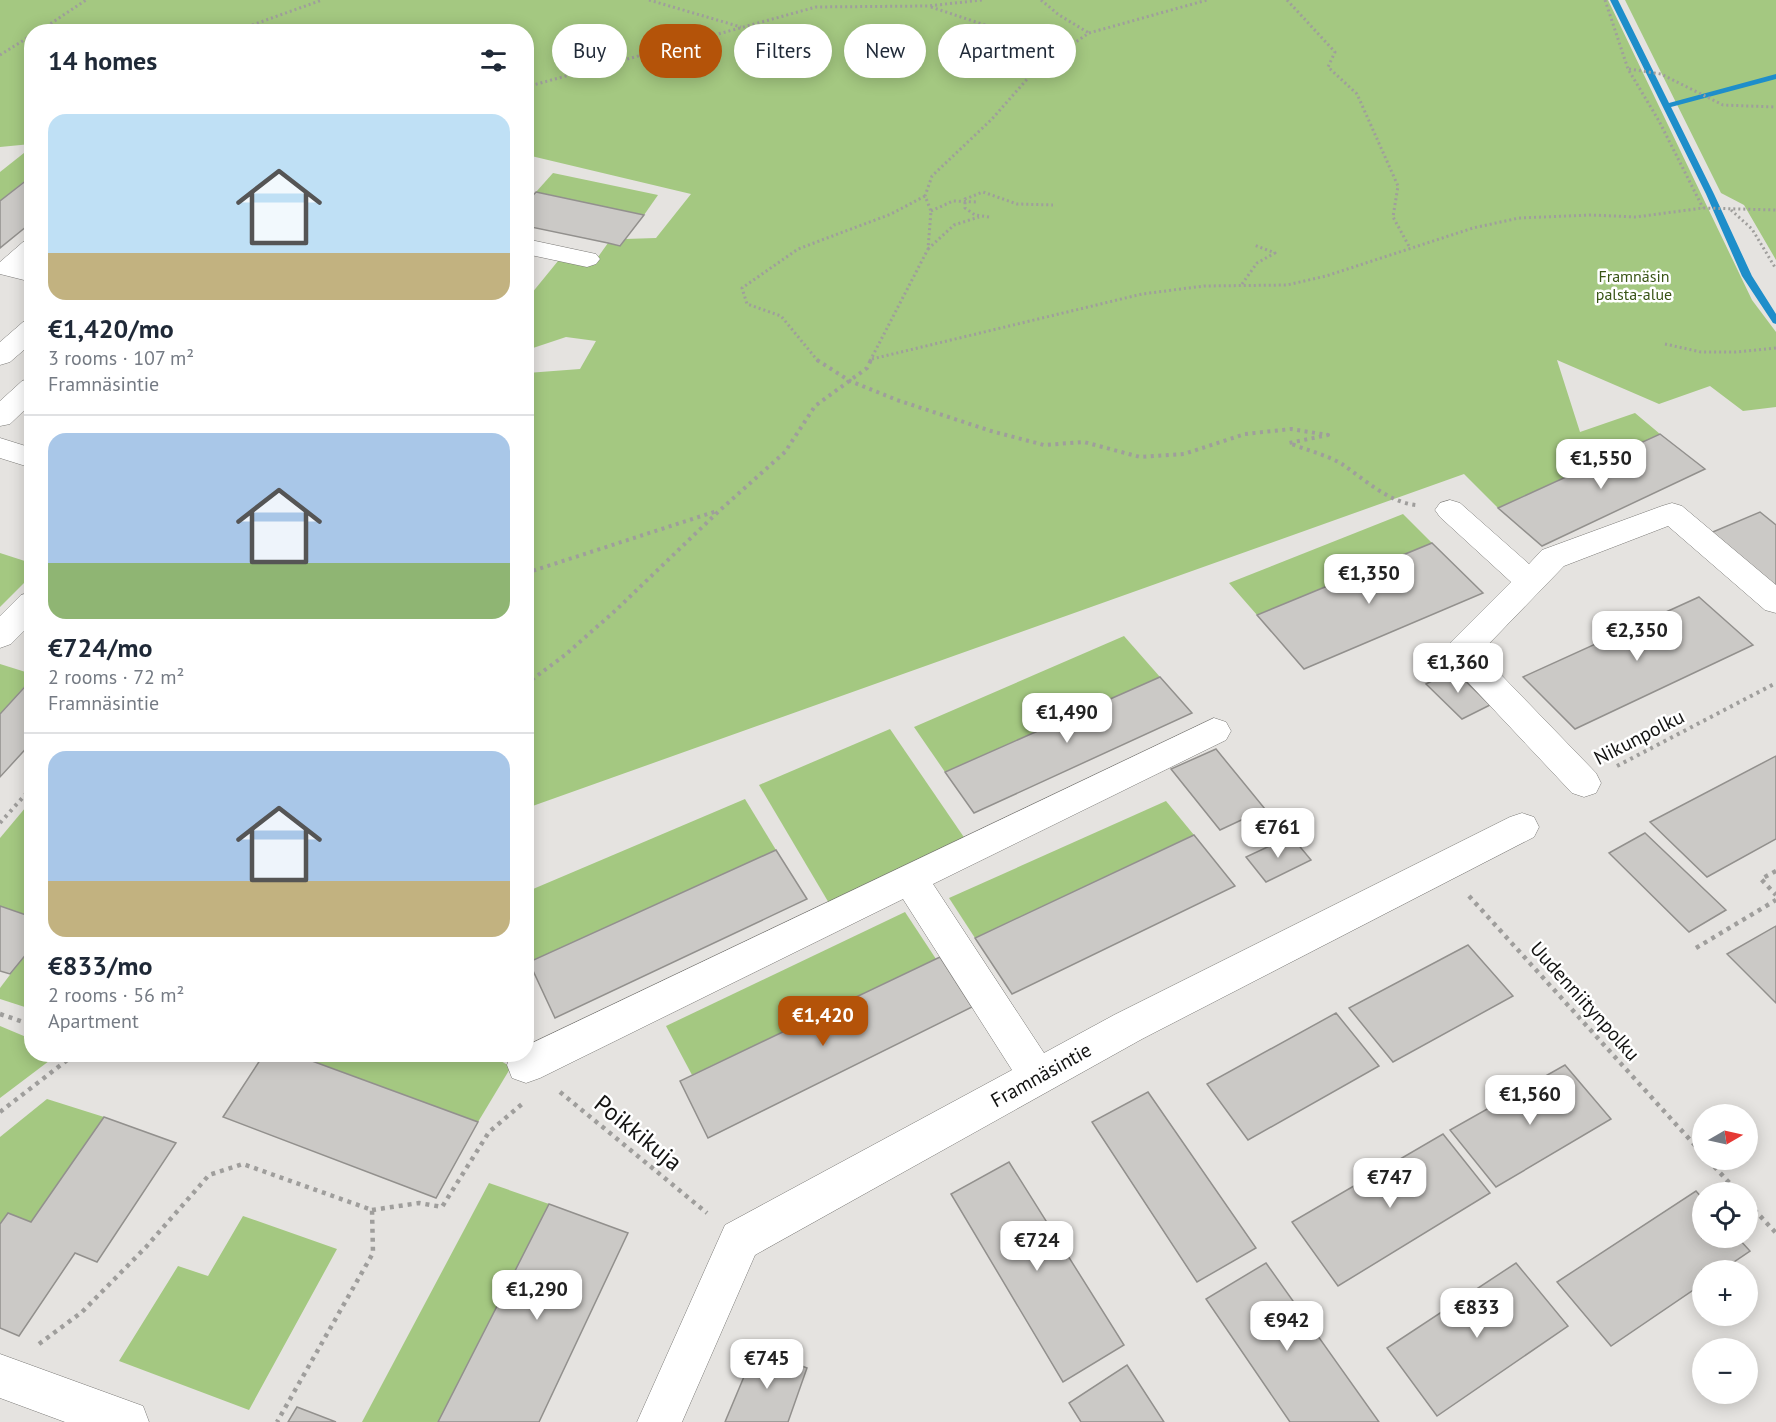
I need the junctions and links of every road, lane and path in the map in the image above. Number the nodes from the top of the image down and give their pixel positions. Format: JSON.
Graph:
{"nodes":[{"id":1,"x":86,"y":0,"type":"edge"},
{"id":2,"x":322,"y":0,"type":"edge"},
{"id":3,"x":649,"y":0,"type":"edge"},
{"id":4,"x":982,"y":0,"type":"edge"},
{"id":5,"x":1041,"y":0,"type":"edge"},
{"id":6,"x":1207,"y":0,"type":"edge"},
{"id":7,"x":1287,"y":0,"type":"edge"},
{"id":8,"x":1605,"y":0,"type":"edge"},
{"id":9,"x":928,"y":6,"type":"junction"},
{"id":10,"x":49,"y":24,"type":"edge"},
{"id":11,"x":256,"y":24,"type":"edge"},
{"id":12,"x":752,"y":24,"type":"edge"},
{"id":13,"x":982,"y":24,"type":"edge"},
{"id":14,"x":734,"y":25,"type":"edge"},
{"id":15,"x":734,"y":29,"type":"edge"},
{"id":16,"x":1089,"y":33,"type":"junction"},
{"id":17,"x":24,"y":40,"type":"edge"},
{"id":18,"x":1076,"y":42,"type":"edge"},
{"id":19,"x":0,"y":55,"type":"edge"},
{"id":20,"x":1628,"y":69,"type":"junction"},
{"id":21,"x":1028,"y":78,"type":"edge"},
{"id":22,"x":534,"y":85,"type":"edge"},
{"id":23,"x":1776,"y":106,"type":"edge"},
{"id":24,"x":925,"y":196,"type":"junction"},
{"id":25,"x":965,"y":199,"type":"junction"},
{"id":26,"x":978,"y":202,"type":"dead end"},
{"id":27,"x":1053,"y":205,"type":"dead end"},
{"id":28,"x":1703,"y":208,"type":"junction"},
{"id":29,"x":1730,"y":210,"type":"junction"},
{"id":30,"x":1776,"y":210,"type":"edge"},
{"id":31,"x":931,"y":211,"type":"junction"},
{"id":32,"x":982,"y":215,"type":"junction"},
{"id":33,"x":990,"y":217,"type":"dead end"},
{"id":34,"x":1254,"y":246,"type":"dead end"},
{"id":35,"x":534,"y":248,"type":"edge"},
{"id":36,"x":1410,"y":248,"type":"junction"},
{"id":37,"x":928,"y":249,"type":"junction"},
{"id":38,"x":24,"y":254,"type":"edge"},
{"id":39,"x":587,"y":259,"type":"dead end"},
{"id":40,"x":1776,"y":269,"type":"edge"},
{"id":41,"x":24,"y":272,"type":"edge"},
{"id":42,"x":1241,"y":285,"type":"junction"},
{"id":43,"x":24,"y":335,"type":"edge"},
{"id":44,"x":1665,"y":344,"type":"dead end"},
{"id":45,"x":1776,"y":348,"type":"edge"},
{"id":46,"x":0,"y":356,"type":"edge"},
{"id":47,"x":871,"y":360,"type":"junction"},
{"id":48,"x":850,"y":381,"type":"junction"},
{"id":49,"x":24,"y":394,"type":"edge"},
{"id":50,"x":0,"y":417,"type":"edge"},
{"id":51,"x":0,"y":448,"type":"edge"},
{"id":52,"x":24,"y":456,"type":"edge"},
{"id":53,"x":720,"y":510,"type":"junction"},
{"id":54,"x":1450,"y":510,"type":"joint"},
{"id":55,"x":534,"y":570,"type":"edge"},
{"id":56,"x":1530,"y":582,"type":"junction"},
{"id":57,"x":1776,"y":602,"type":"edge"},
{"id":58,"x":24,"y":611,"type":"edge"},
{"id":59,"x":0,"y":636,"type":"edge"},
{"id":60,"x":534,"y":678,"type":"edge"},
{"id":61,"x":1776,"y":683,"type":"edge"},
{"id":62,"x":1214,"y":732,"type":"dead end"},
{"id":63,"x":1584,"y":783,"type":"joint"},
{"id":64,"x":24,"y":796,"type":"edge"},
{"id":65,"x":0,"y":823,"type":"edge"},
{"id":66,"x":1522,"y":827,"type":"dead end"},
{"id":67,"x":1444,"y":868,"type":"junction"},
{"id":68,"x":1776,"y":871,"type":"edge"},
{"id":69,"x":909,"y":879,"type":"junction"},
{"id":70,"x":1776,"y":898,"type":"edge"},
{"id":71,"x":1696,"y":948,"type":"dead end"},
{"id":72,"x":0,"y":1014,"type":"edge"},
{"id":73,"x":24,"y":1022,"type":"edge"},
{"id":74,"x":65,"y":1062,"type":"edge"},
{"id":75,"x":537,"y":1074,"type":"junction"},
{"id":76,"x":1038,"y":1077,"type":"junction"},
{"id":77,"x":0,"y":1112,"type":"edge"},
{"id":78,"x":1692,"y":1142,"type":"edge"},
{"id":79,"x":1717,"y":1170,"type":"edge"},
{"id":80,"x":1729,"y":1182,"type":"edge"},
{"id":81,"x":372,"y":1210,"type":"junction"},
{"id":82,"x":1758,"y":1214,"type":"edge"},
{"id":83,"x":1776,"y":1233,"type":"edge"},
{"id":84,"x":740,"y":1240,"type":"junction"},
{"id":85,"x":36,"y":1346,"type":"dead end"},
{"id":86,"x":0,"y":1376,"type":"edge"},
{"id":87,"x":127,"y":1422,"type":"edge"},
{"id":88,"x":278,"y":1422,"type":"edge"},
{"id":89,"x":659,"y":1422,"type":"edge"}],
"edges":[{"from":1,"to":10,"type":"path"},
{"from":2,"to":11,"type":"path"},
{"from":3,"to":14,"type":"path"},
{"from":4,"to":9,"type":"path"},
{"from":5,"to":16,"type":"path"},
{"from":6,"to":16,"type":"path"},
{"from":7,"to":36,"type":"path"},
{"from":8,"to":20,"type":"path"},
{"from":9,"to":12,"type":"path"},
{"from":9,"to":13,"type":"path"},
{"from":15,"to":22,"type":"path"},
{"from":16,"to":18,"type":"path"},
{"from":17,"to":19,"type":"path"},
{"from":20,"to":23,"type":"path"},
{"from":20,"to":28,"type":"path"},
{"from":21,"to":24,"type":"path"},
{"from":24,"to":31,"type":"path"},
{"from":24,"to":48,"type":"path"},
{"from":25,"to":26,"type":"path"},
{"from":25,"to":27,"type":"path"},
{"from":25,"to":31,"type":"path"},
{"from":25,"to":32,"type":"path"},
{"from":28,"to":29,"type":"path"},
{"from":28,"to":36,"type":"path"},
{"from":29,"to":30,"type":"path"},
{"from":29,"to":40,"type":"path"},
{"from":31,"to":37,"type":"path"},
{"from":32,"to":33,"type":"path"},
{"from":32,"to":37,"type":"path"},
{"from":34,"to":42,"type":"path"},
{"from":35,"to":39,"type":"street"},
{"from":36,"to":42,"type":"path"},
{"from":37,"to":47,"type":"path"},
{"from":38,"to":41,"type":"street"},
{"from":42,"to":47,"type":"path"},
{"from":43,"to":46,"type":"street"},
{"from":44,"to":45,"type":"path"},
{"from":47,"to":48,"type":"path"},
{"from":48,"to":53,"type":"path"},
{"from":48,"to":54,"type":"path"},
{"from":49,"to":50,"type":"street"},
{"from":51,"to":52,"type":"street"},
{"from":53,"to":55,"type":"path"},
{"from":53,"to":60,"type":"path"},
{"from":54,"to":56,"type":"street"},
{"from":56,"to":57,"type":"street"},
{"from":56,"to":63,"type":"street"},
{"from":58,"to":59,"type":"street"},
{"from":61,"to":63,"type":"path","name":"Nikunpolku"},
{"from":62,"to":69,"type":"street"},
{"from":64,"to":65,"type":"path"},
{"from":66,"to":67,"type":"street","name":"Framnäsintie"},
{"from":67,"to":76,"type":"street","name":"Framnäsintie"},
{"from":67,"to":78,"type":"path","name":"Uudenniitynpolku"},
{"from":68,"to":70,"type":"path"},
{"from":69,"to":75,"type":"street"},
{"from":69,"to":76,"type":"street"},
{"from":70,"to":71,"type":"path"},
{"from":72,"to":73,"type":"path"},
{"from":74,"to":77,"type":"path"},
{"from":75,"to":81,"type":"path"},
{"from":75,"to":84,"type":"path","name":"Poikkikuja"},
{"from":76,"to":84,"type":"street","name":"Framnäsintie"},
{"from":79,"to":80,"type":"path"},
{"from":81,"to":85,"type":"path"},
{"from":81,"to":88,"type":"path"},
{"from":82,"to":83,"type":"path"},
{"from":84,"to":89,"type":"street"},
{"from":86,"to":87,"type":"street"}]}
